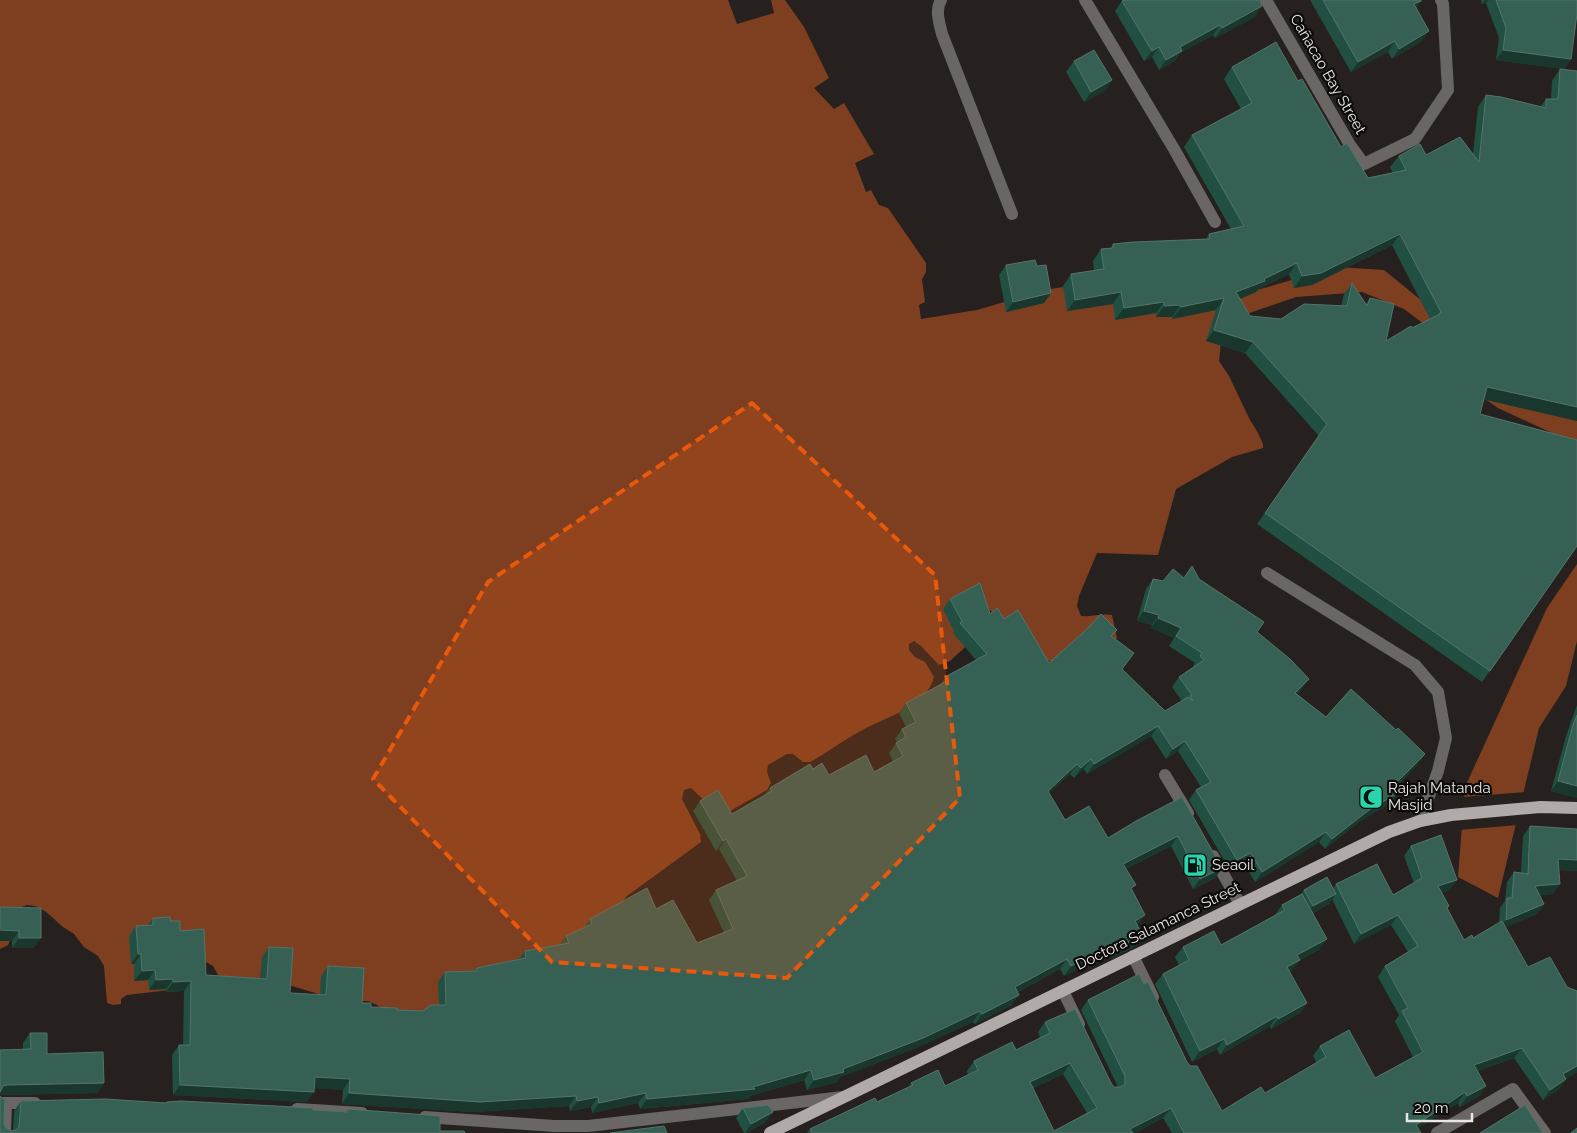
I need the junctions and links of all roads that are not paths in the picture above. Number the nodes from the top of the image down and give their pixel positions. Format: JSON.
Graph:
{"nodes":[{"id":1,"x":941,"y":0,"type":"edge"},
{"id":2,"x":1085,"y":0,"type":"edge"},
{"id":3,"x":1266,"y":0,"type":"edge"},
{"id":4,"x":1441,"y":0,"type":"edge"},
{"id":5,"x":1012,"y":214,"type":"dead end"},
{"id":6,"x":1215,"y":222,"type":"dead end"},
{"id":7,"x":1267,"y":573,"type":"dead end"},
{"id":8,"x":1165,"y":775,"type":"dead end"},
{"id":9,"x":1577,"y":808,"type":"edge"},
{"id":10,"x":1420,"y":821,"type":"junction"},
{"id":11,"x":1194,"y":823,"type":"edge"},
{"id":12,"x":1208,"y":848,"type":"edge"},
{"id":13,"x":1240,"y":904,"type":"junction"},
{"id":14,"x":1134,"y":956,"type":"junction"},
{"id":15,"x":1063,"y":990,"type":"junction"},
{"id":16,"x":1158,"y":1008,"type":"edge"},
{"id":17,"x":1083,"y":1032,"type":"edge"},
{"id":18,"x":848,"y":1097,"type":"junction"},
{"id":19,"x":44,"y":1103,"type":"edge"},
{"id":20,"x":3,"y":1104,"type":"edge"},
{"id":21,"x":284,"y":1109,"type":"edge"},
{"id":22,"x":371,"y":1114,"type":"edge"},
{"id":23,"x":411,"y":1116,"type":"edge"},
{"id":24,"x":5,"y":1133,"type":"edge"},
{"id":25,"x":770,"y":1133,"type":"edge"},
{"id":26,"x":1437,"y":1133,"type":"edge"},
{"id":27,"x":1545,"y":1133,"type":"edge"}],
"edges":[{"from":1,"to":5,"type":"street"},
{"from":2,"to":6,"type":"street"},
{"from":3,"to":4,"type":"street","name":"Cañacao Bay Street"},
{"from":7,"to":10,"type":"street"},
{"from":8,"to":11,"type":"street"},
{"from":9,"to":10,"type":"main road","name":"Doctora Salamanca Street"},
{"from":10,"to":13,"type":"main road","name":"Doctora Salamanca Street"},
{"from":12,"to":13,"type":"street"},
{"from":13,"to":14,"type":"main road","name":"Doctora Salamanca Street"},
{"from":14,"to":15,"type":"main road","name":"Doctora Salamanca Street"},
{"from":14,"to":16,"type":"street"},
{"from":15,"to":17,"type":"street"},
{"from":15,"to":18,"type":"main road","name":"Doctora Salamanca Street"},
{"from":18,"to":23,"type":"street"},
{"from":18,"to":25,"type":"main road","name":"Doctora Salamanca Street"},
{"from":19,"to":20,"type":"street"},
{"from":20,"to":24,"type":"street"},
{"from":21,"to":22,"type":"street"},
{"from":26,"to":27,"type":"street"}]}
